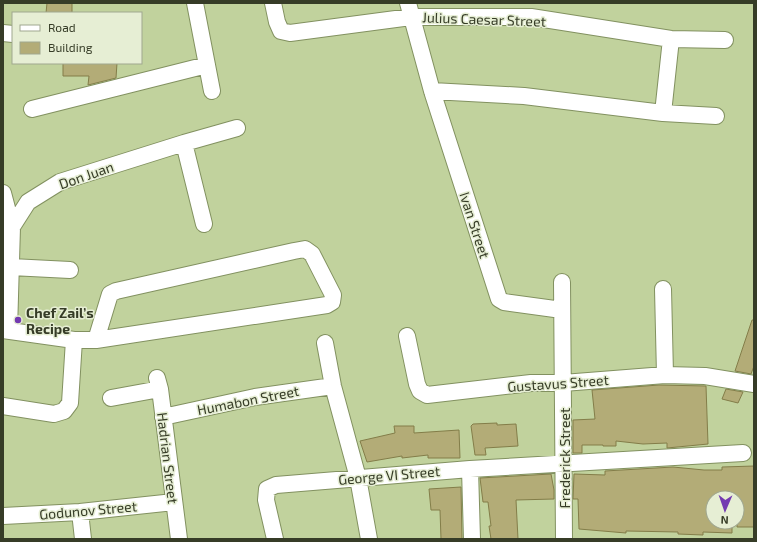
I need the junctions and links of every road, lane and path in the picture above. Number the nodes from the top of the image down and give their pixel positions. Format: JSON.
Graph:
{"nodes":[{"id":1,"x":195,"y":3,"type":"edge"},
{"id":2,"x":273,"y":3,"type":"edge"},
{"id":3,"x":409,"y":10,"type":"edge"},
{"id":4,"x":671,"y":39,"type":"junction"},
{"id":5,"x":725,"y":40,"type":"dead end"},
{"id":6,"x":207,"y":64,"type":"junction"},
{"id":7,"x":212,"y":91,"type":"dead end"},
{"id":8,"x":432,"y":91,"type":"junction"},
{"id":9,"x":32,"y":109,"type":"dead end"},
{"id":10,"x":663,"y":113,"type":"junction"},
{"id":11,"x":716,"y":116,"type":"dead end"},
{"id":12,"x":237,"y":128,"type":"dead end"},
{"id":13,"x":184,"y":143,"type":"junction"},
{"id":14,"x":3,"y":193,"type":"edge"},
{"id":15,"x":204,"y":224,"type":"dead end"},
{"id":16,"x":8,"y":227,"type":"edge"},
{"id":17,"x":11,"y":266,"type":"junction"},
{"id":18,"x":70,"y":270,"type":"dead end"},
{"id":19,"x":562,"y":282,"type":"dead end"},
{"id":20,"x":663,"y":290,"type":"dead end"},
{"id":21,"x":562,"y":310,"type":"junction"},
{"id":22,"x":6,"y":331,"type":"edge"},
{"id":23,"x":407,"y":336,"type":"dead end"},
{"id":24,"x":74,"y":340,"type":"junction"},
{"id":25,"x":96,"y":340,"type":"junction"},
{"id":26,"x":325,"y":343,"type":"dead end"},
{"id":27,"x":665,"y":375,"type":"junction"},
{"id":28,"x":563,"y":383,"type":"junction"},
{"id":29,"x":754,"y":384,"type":"edge"},
{"id":30,"x":333,"y":386,"type":"junction"},
{"id":31,"x":111,"y":398,"type":"dead end"},
{"id":32,"x":3,"y":406,"type":"edge"},
{"id":33,"x":163,"y":417,"type":"junction"},
{"id":34,"x":743,"y":453,"type":"dead end"},
{"id":35,"x":564,"y":464,"type":"junction"},
{"id":36,"x":470,"y":468,"type":"junction"},
{"id":37,"x":358,"y":478,"type":"junction"},
{"id":38,"x":174,"y":502,"type":"junction"},
{"id":39,"x":80,"y":512,"type":"junction"},
{"id":40,"x":3,"y":516,"type":"edge"},
{"id":41,"x":83,"y":539,"type":"edge"},
{"id":42,"x":180,"y":539,"type":"edge"},
{"id":43,"x":275,"y":539,"type":"edge"},
{"id":44,"x":369,"y":539,"type":"edge"},
{"id":45,"x":472,"y":539,"type":"edge"},
{"id":46,"x":564,"y":539,"type":"edge"}],
"edges":[{"from":1,"to":6,"type":"street"},
{"from":2,"to":3,"type":"street","name":"Julius Caesar Street"},
{"from":3,"to":4,"type":"street","name":"Julius Caesar Street"},
{"from":3,"to":8,"type":"street"},
{"from":4,"to":5,"type":"street","name":"Julius Caesar Street"},
{"from":4,"to":10,"type":"street"},
{"from":6,"to":7,"type":"street"},
{"from":6,"to":9,"type":"street"},
{"from":8,"to":10,"type":"street"},
{"from":8,"to":21,"type":"street","name":"Ivan Street"},
{"from":10,"to":11,"type":"street"},
{"from":12,"to":13,"type":"street","name":"Don Juan"},
{"from":13,"to":15,"type":"street"},
{"from":13,"to":16,"type":"street","name":"Don Juan"},
{"from":14,"to":16,"type":"street"},
{"from":16,"to":17,"type":"street"},
{"from":17,"to":18,"type":"street"},
{"from":17,"to":22,"type":"street"},
{"from":19,"to":21,"type":"street","name":"Frederick Street"},
{"from":20,"to":27,"type":"street"},
{"from":21,"to":28,"type":"street","name":"Frederick Street"},
{"from":22,"to":24,"type":"street"},
{"from":23,"to":28,"type":"street","name":"Gustavus Street"},
{"from":24,"to":25,"type":"street"},
{"from":24,"to":32,"type":"street"},
{"from":25,"to":25,"type":"street"},
{"from":26,"to":30,"type":"street"},
{"from":27,"to":28,"type":"street","name":"Gustavus Street"},
{"from":27,"to":29,"type":"street","name":"Gustavus Street"},
{"from":28,"to":35,"type":"street","name":"Frederick Street"},
{"from":30,"to":33,"type":"street","name":"Humabon Street"},
{"from":30,"to":37,"type":"street"},
{"from":31,"to":33,"type":"street","name":"Hadrian Street"},
{"from":33,"to":38,"type":"street","name":"Hadrian Street"},
{"from":34,"to":35,"type":"street","name":"George VI Street"},
{"from":35,"to":36,"type":"street","name":"George VI Street"},
{"from":35,"to":46,"type":"street","name":"Frederick Street"},
{"from":36,"to":37,"type":"street","name":"George VI Street"},
{"from":36,"to":45,"type":"street"},
{"from":37,"to":43,"type":"street","name":"George VI Street"},
{"from":37,"to":44,"type":"street"},
{"from":38,"to":39,"type":"street","name":"Godunov Street"},
{"from":38,"to":42,"type":"street","name":"Hadrian Street"},
{"from":39,"to":40,"type":"street","name":"Godunov Street"},
{"from":39,"to":41,"type":"street"}]}
